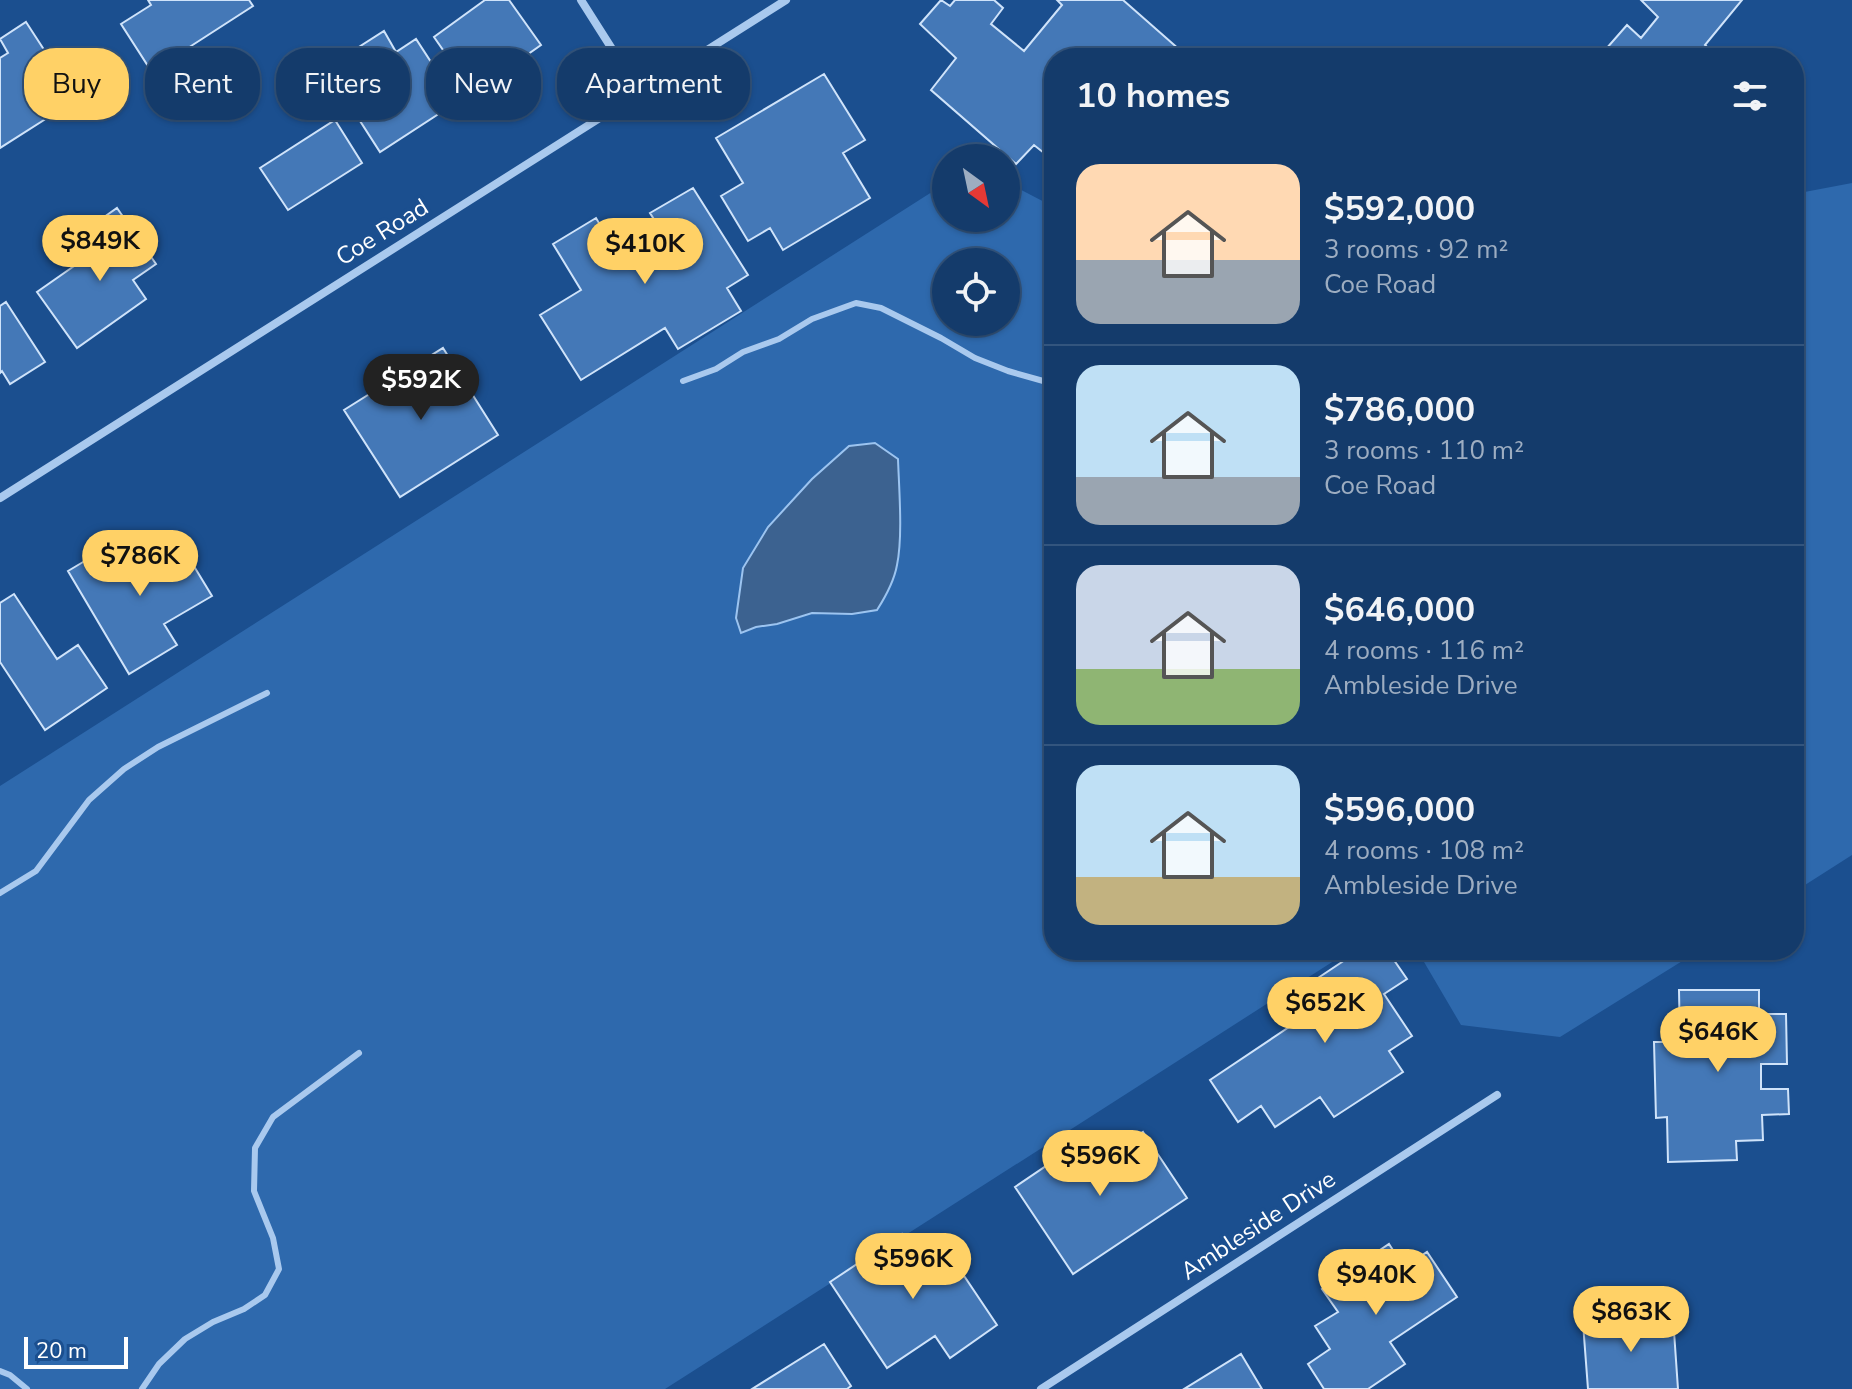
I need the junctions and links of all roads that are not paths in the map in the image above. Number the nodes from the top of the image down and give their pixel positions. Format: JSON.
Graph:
{"nodes":[{"id":1,"x":581,"y":0,"type":"edge"},
{"id":2,"x":786,"y":0,"type":"edge"},
{"id":3,"x":611,"y":48,"type":"edge"},
{"id":4,"x":711,"y":48,"type":"edge"},
{"id":5,"x":597,"y":120,"type":"edge"},
{"id":6,"x":683,"y":381,"type":"dead end"},
{"id":7,"x":1044,"y":381,"type":"edge"},
{"id":8,"x":0,"y":498,"type":"edge"},
{"id":9,"x":267,"y":693,"type":"dead end"},
{"id":10,"x":0,"y":893,"type":"edge"},
{"id":11,"x":359,"y":1053,"type":"dead end"},
{"id":12,"x":1497,"y":1095,"type":"dead end"},
{"id":13,"x":0,"y":1371,"type":"edge"},
{"id":14,"x":27,"y":1389,"type":"edge"},
{"id":15,"x":142,"y":1389,"type":"edge"},
{"id":16,"x":1041,"y":1389,"type":"edge"}],
"edges":[{"from":1,"to":3,"type":"street"},
{"from":2,"to":4,"type":"street","name":"Coe Road"},
{"from":5,"to":8,"type":"street","name":"Coe Road"},
{"from":6,"to":7,"type":"lane"},
{"from":9,"to":10,"type":"lane"},
{"from":11,"to":15,"type":"lane"},
{"from":12,"to":16,"type":"street","name":"Ambleside Drive"},
{"from":13,"to":14,"type":"lane"}]}
